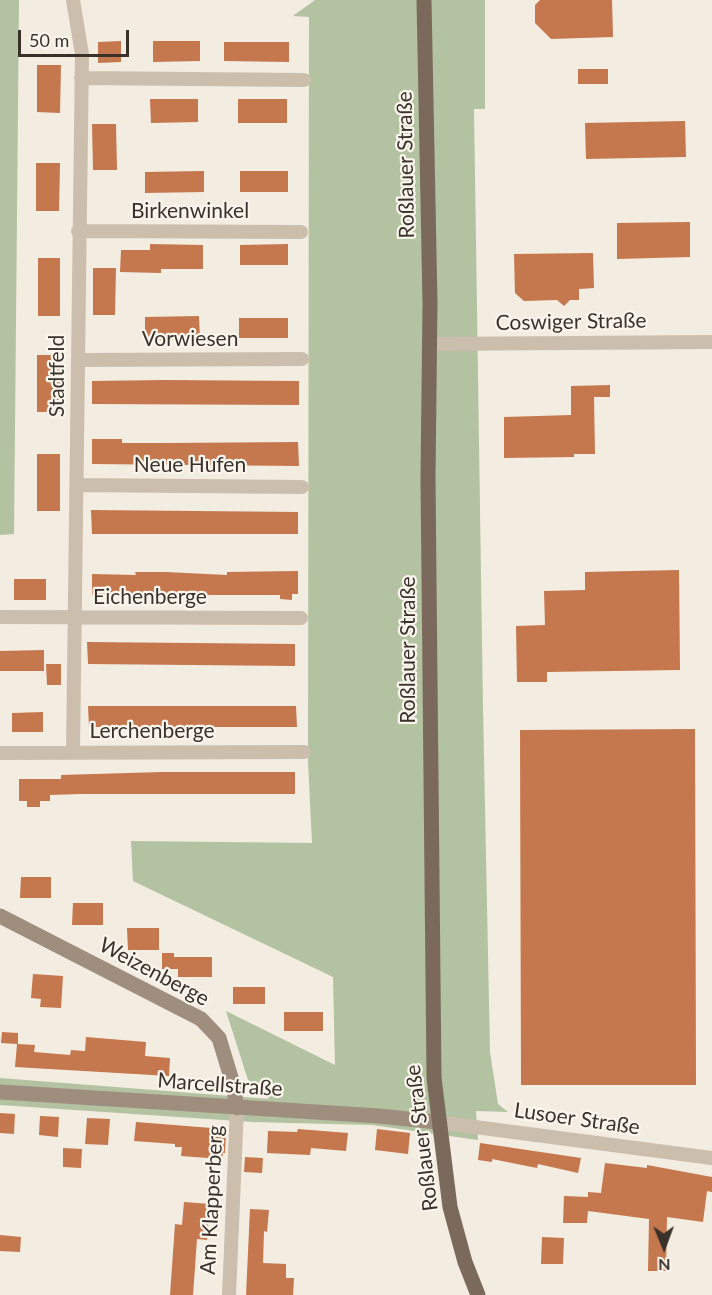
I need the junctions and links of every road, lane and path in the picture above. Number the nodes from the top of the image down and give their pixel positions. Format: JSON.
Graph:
{"nodes":[{"id":1,"x":74,"y":0,"type":"edge"},
{"id":2,"x":424,"y":0,"type":"edge"},
{"id":3,"x":81,"y":78,"type":"junction"},
{"id":4,"x":304,"y":80,"type":"dead end"},
{"id":5,"x":78,"y":231,"type":"junction"},
{"id":6,"x":301,"y":232,"type":"dead end"},
{"id":7,"x":712,"y":342,"type":"edge"},
{"id":8,"x":430,"y":344,"type":"junction"},
{"id":9,"x":302,"y":359,"type":"dead end"},
{"id":10,"x":79,"y":360,"type":"junction"},
{"id":11,"x":77,"y":485,"type":"junction"},
{"id":12,"x":302,"y":487,"type":"dead end"},
{"id":13,"x":0,"y":617,"type":"edge"},
{"id":14,"x":73,"y":618,"type":"junction"},
{"id":15,"x":301,"y":618,"type":"dead end"},
{"id":16,"x":73,"y":752,"type":"junction"},
{"id":17,"x":304,"y":752,"type":"dead end"},
{"id":18,"x":0,"y":753,"type":"edge"},
{"id":19,"x":0,"y":916,"type":"edge"},
{"id":20,"x":0,"y":1092,"type":"edge"},
{"id":21,"x":237,"y":1108,"type":"junction"},
{"id":22,"x":437,"y":1122,"type":"junction"},
{"id":23,"x":712,"y":1158,"type":"edge"},
{"id":24,"x":229,"y":1295,"type":"edge"},
{"id":25,"x":478,"y":1295,"type":"edge"}],
"edges":[{"from":1,"to":3,"type":"street","name":"Stadtfeld"},
{"from":2,"to":8,"type":"main road","name":"Roßlauer Straße"},
{"from":3,"to":4,"type":"street"},
{"from":3,"to":5,"type":"street","name":"Stadtfeld"},
{"from":5,"to":6,"type":"street","name":"Birkenwinkel"},
{"from":5,"to":10,"type":"street","name":"Stadtfeld"},
{"from":7,"to":8,"type":"street","name":"Coswiger Straße"},
{"from":8,"to":22,"type":"main road","name":"Roßlauer Straße"},
{"from":9,"to":10,"type":"street","name":"Vorwiesen"},
{"from":10,"to":11,"type":"street","name":"Stadtfeld"},
{"from":11,"to":12,"type":"street","name":"Neue Hufen"},
{"from":11,"to":14,"type":"street","name":"Stadtfeld"},
{"from":13,"to":14,"type":"street","name":"Eichenberge"},
{"from":14,"to":15,"type":"street","name":"Eichenberge"},
{"from":14,"to":16,"type":"street","name":"Stadtfeld"},
{"from":16,"to":17,"type":"street","name":"Lerchenberge"},
{"from":16,"to":18,"type":"street","name":"Lerchenberge"},
{"from":19,"to":21,"type":"street","name":"Weizenberge"},
{"from":20,"to":21,"type":"street","name":"Marcellstraße"},
{"from":21,"to":22,"type":"street","name":"Marcellstraße"},
{"from":21,"to":24,"type":"street","name":"Am Klapperberg"},
{"from":22,"to":23,"type":"street","name":"Lusoer Straße"},
{"from":22,"to":25,"type":"main road","name":"Roßlauer Straße"}]}
